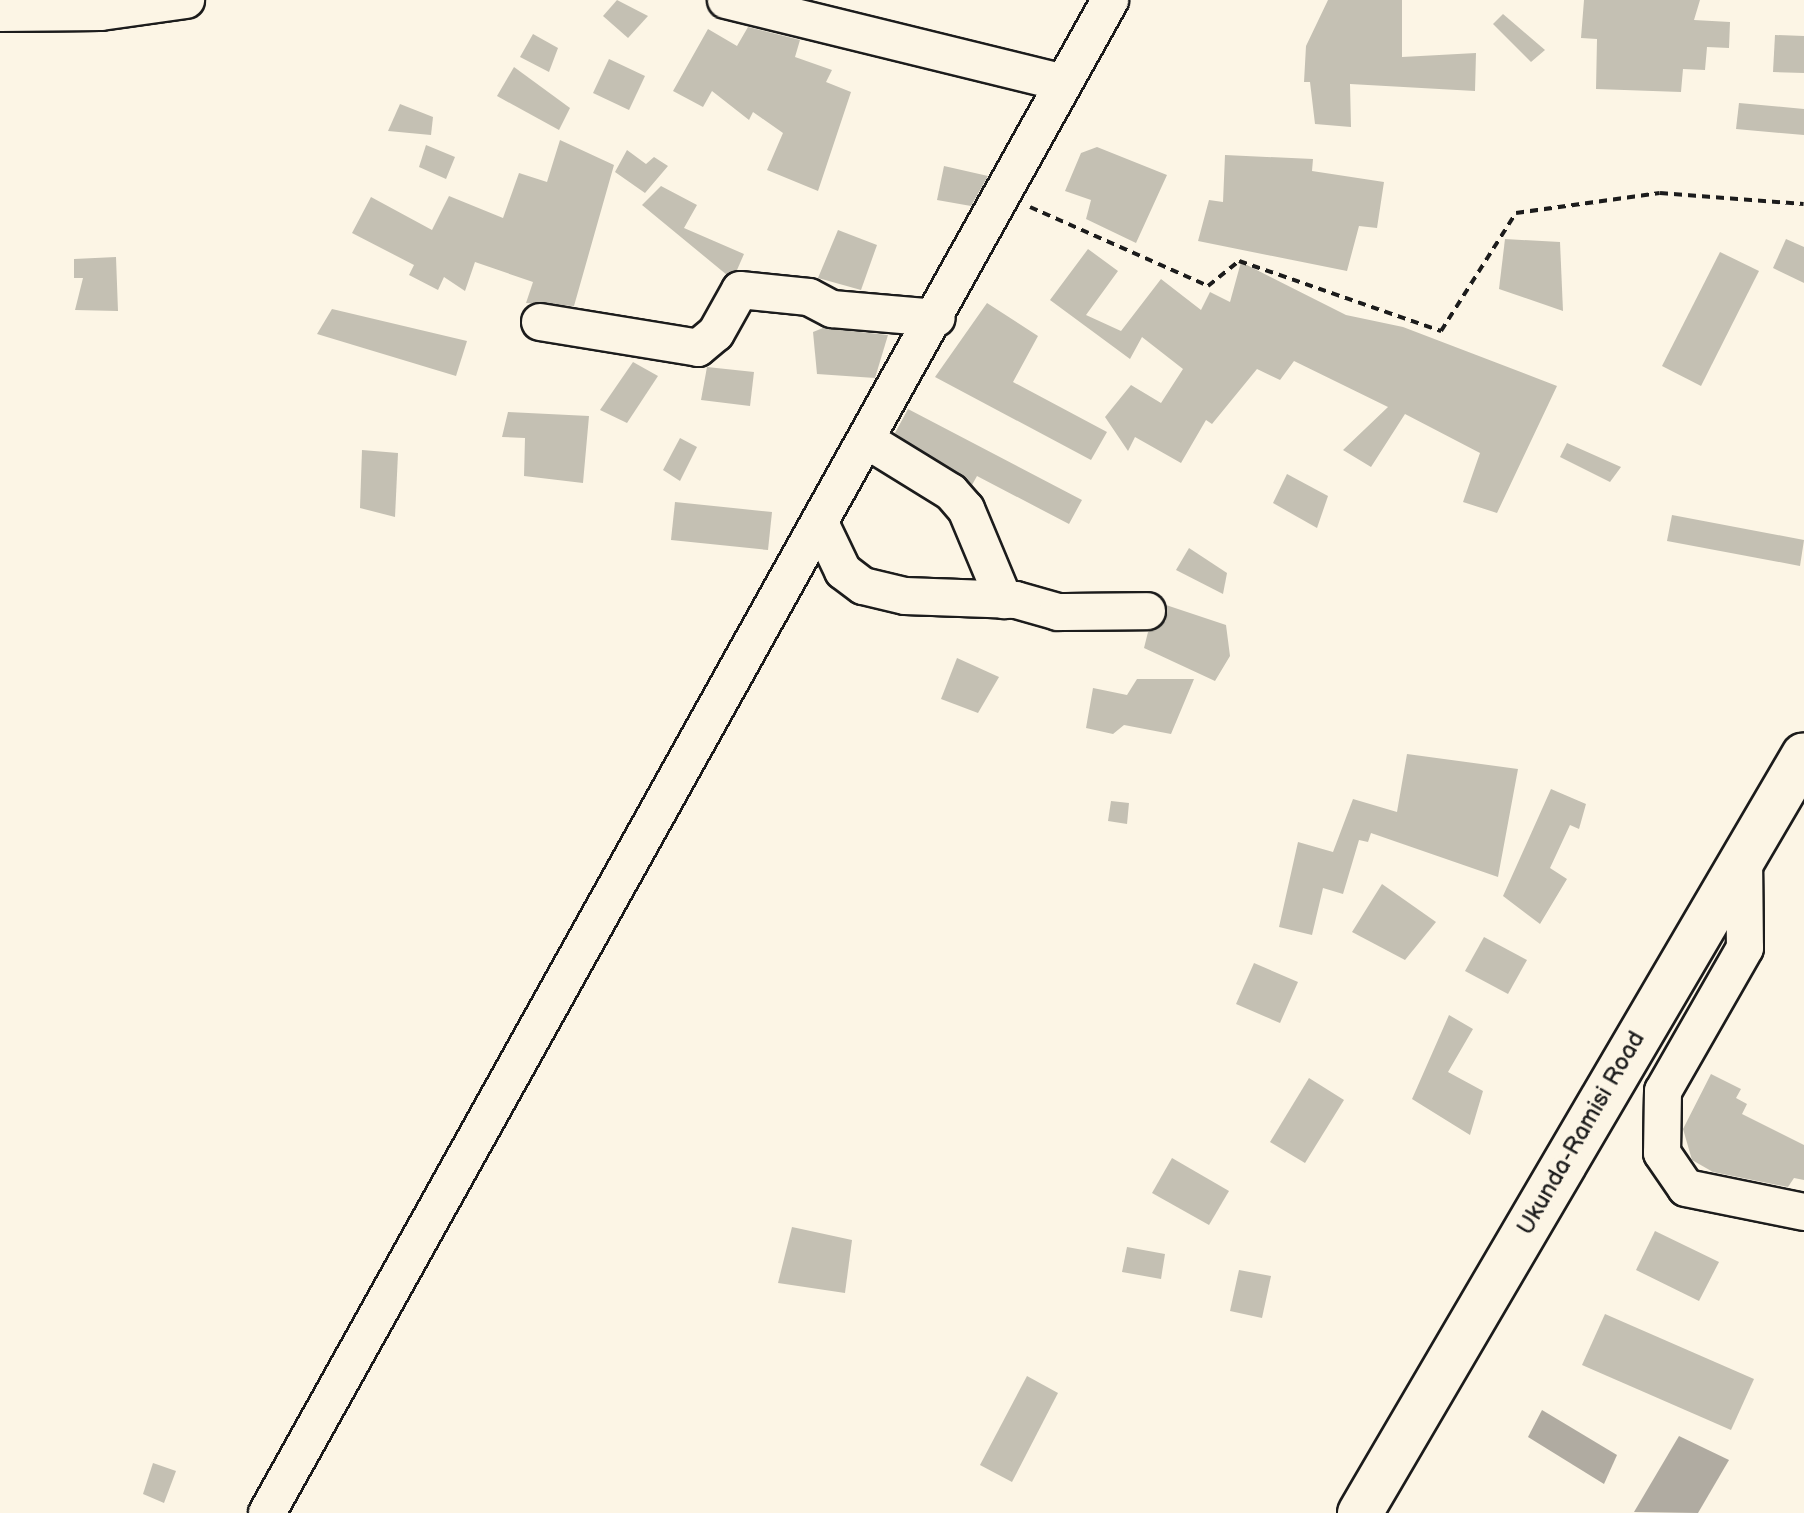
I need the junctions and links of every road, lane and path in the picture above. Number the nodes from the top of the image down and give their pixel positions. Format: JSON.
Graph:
{"nodes":[{"id":1,"x":186,"y":0,"type":"edge"},
{"id":2,"x":726,"y":0,"type":"edge"},
{"id":3,"x":1110,"y":0,"type":"edge"},
{"id":4,"x":0,"y":13,"type":"edge"},
{"id":5,"x":1061,"y":82,"type":"junction"},
{"id":6,"x":1005,"y":196,"type":"junction"},
{"id":7,"x":1804,"y":204,"type":"edge"},
{"id":8,"x":937,"y":318,"type":"junction"},
{"id":9,"x":540,"y":322,"type":"dead end"},
{"id":10,"x":868,"y":441,"type":"junction"},
{"id":11,"x":821,"y":525,"type":"junction"},
{"id":12,"x":1004,"y":600,"type":"junction"},
{"id":13,"x":1147,"y":611,"type":"dead end"},
{"id":14,"x":1804,"y":755,"type":"edge"},
{"id":15,"x":1744,"y":856,"type":"junction"},
{"id":16,"x":1804,"y":1212,"type":"edge"},
{"id":17,"x":267,"y":1513,"type":"edge"},
{"id":18,"x":1360,"y":1513,"type":"edge"}],
"edges":[{"from":1,"to":4,"type":"street"},
{"from":2,"to":5,"type":"street"},
{"from":3,"to":5,"type":"street"},
{"from":5,"to":6,"type":"street"},
{"from":6,"to":7,"type":"path"},
{"from":6,"to":8,"type":"street"},
{"from":8,"to":9,"type":"street"},
{"from":8,"to":10,"type":"street"},
{"from":10,"to":11,"type":"street"},
{"from":10,"to":12,"type":"street"},
{"from":11,"to":12,"type":"street"},
{"from":11,"to":17,"type":"street"},
{"from":12,"to":13,"type":"street"},
{"from":14,"to":15,"type":"highway","name":"Ukunda-Ramisi Road"},
{"from":15,"to":16,"type":"street"},
{"from":15,"to":18,"type":"highway","name":"Ukunda-Ramisi Road"}]}
